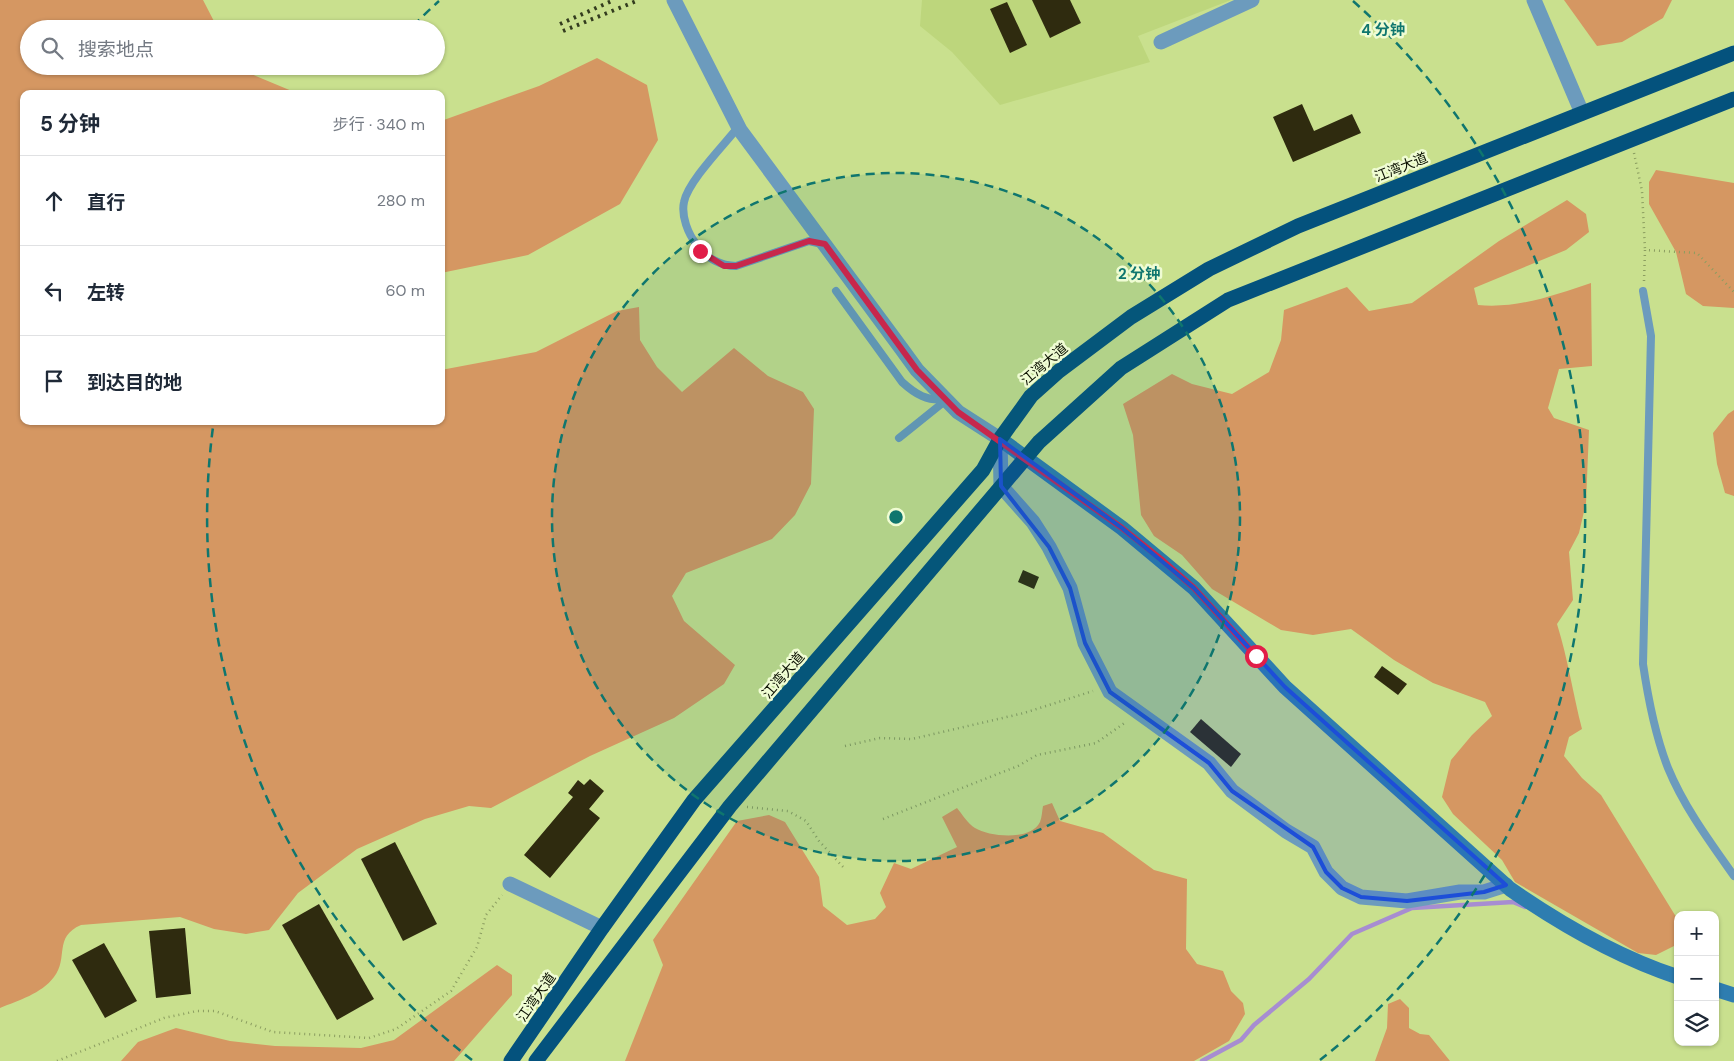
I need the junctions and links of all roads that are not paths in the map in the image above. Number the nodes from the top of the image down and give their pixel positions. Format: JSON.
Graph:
{"nodes":[{"id":1,"x":674,"y":0,"type":"edge"},
{"id":2,"x":1252,"y":0,"type":"edge"},
{"id":3,"x":1534,"y":0,"type":"edge"},
{"id":4,"x":1161,"y":42,"type":"dead end"},
{"id":5,"x":1734,"y":53,"type":"edge"},
{"id":6,"x":1734,"y":99,"type":"edge"},
{"id":7,"x":1582,"y":113,"type":"junction"},
{"id":8,"x":739,"y":126,"type":"junction"},
{"id":9,"x":825,"y":244,"type":"junction"},
{"id":10,"x":836,"y":291,"type":"dead end"},
{"id":11,"x":1643,"y":291,"type":"road end"},
{"id":12,"x":946,"y":400,"type":"junction"},
{"id":13,"x":899,"y":438,"type":"dead end"},
{"id":14,"x":1000,"y":440,"type":"junction"},
{"id":15,"x":1025,"y":458,"type":"junction"},
{"id":16,"x":1001,"y":486,"type":"junction"},
{"id":17,"x":1734,"y":876,"type":"edge"},
{"id":18,"x":510,"y":884,"type":"road end"},
{"id":19,"x":1506,"y":885,"type":"junction"},
{"id":20,"x":602,"y":928,"type":"junction"},
{"id":21,"x":1674,"y":976,"type":"edge"},
{"id":22,"x":1719,"y":990,"type":"edge"},
{"id":23,"x":1734,"y":995,"type":"edge"},
{"id":24,"x":511,"y":1061,"type":"edge"},
{"id":25,"x":536,"y":1061,"type":"edge"}],
"edges":[{"from":1,"to":8,"type":"street"},
{"from":2,"to":4,"type":"street"},
{"from":3,"to":7,"type":"street"},
{"from":5,"to":7,"type":"highway","name":"江湾大道"},
{"from":6,"to":15,"type":"highway"},
{"from":7,"to":14,"type":"highway","name":"江湾大道"},
{"from":8,"to":9,"type":"street"},
{"from":8,"to":9,"type":"lane"},
{"from":9,"to":12,"type":"street"},
{"from":10,"to":12,"type":"lane"},
{"from":11,"to":17,"type":"lane"},
{"from":12,"to":13,"type":"lane"},
{"from":12,"to":14,"type":"street"},
{"from":14,"to":15,"type":"street"},
{"from":14,"to":16,"type":"street"},
{"from":14,"to":20,"type":"highway","name":"江湾大道"},
{"from":15,"to":16,"type":"highway"},
{"from":15,"to":19,"type":"street"},
{"from":16,"to":19,"type":"street"},
{"from":16,"to":25,"type":"highway"},
{"from":18,"to":20,"type":"street"},
{"from":19,"to":21,"type":"street"},
{"from":20,"to":24,"type":"highway","name":"江湾大道"},
{"from":22,"to":23,"type":"street"}]}
